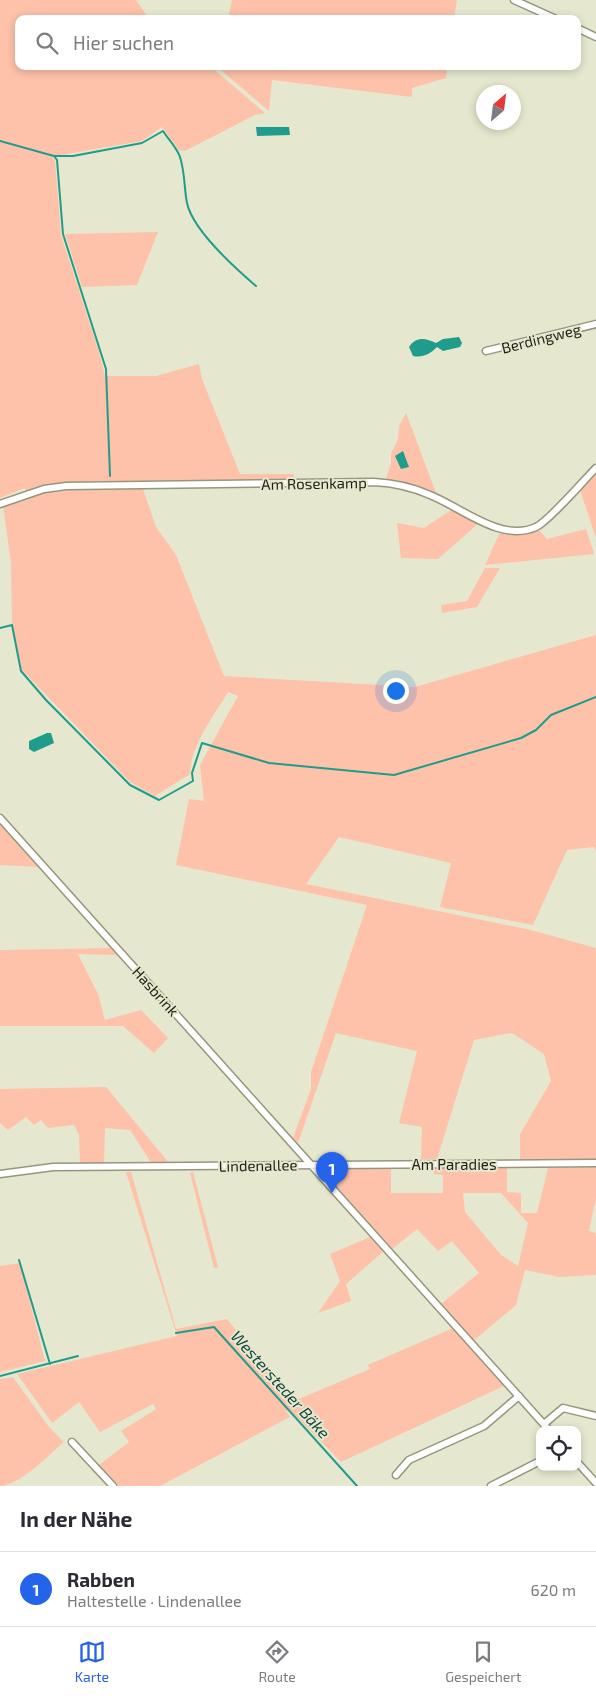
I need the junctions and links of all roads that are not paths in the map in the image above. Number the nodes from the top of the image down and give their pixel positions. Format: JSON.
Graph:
{"nodes":[{"id":1,"x":514,"y":0,"type":"edge"},
{"id":2,"x":547,"y":15,"type":"edge"},
{"id":3,"x":581,"y":30,"type":"edge"},
{"id":4,"x":596,"y":37,"type":"edge"},
{"id":5,"x":596,"y":324,"type":"edge"},
{"id":6,"x":486,"y":351,"type":"dead end"},
{"id":7,"x":596,"y":468,"type":"edge"},
{"id":8,"x":0,"y":504,"type":"edge"},
{"id":9,"x":0,"y":818,"type":"edge"},
{"id":10,"x":596,"y":1163,"type":"edge"},
{"id":11,"x":312,"y":1165,"type":"junction"},
{"id":12,"x":0,"y":1174,"type":"edge"},
{"id":13,"x":518,"y":1396,"type":"junction"},
{"id":14,"x":596,"y":1416,"type":"edge"},
{"id":15,"x":544,"y":1424,"type":"joint"},
{"id":16,"x":72,"y":1442,"type":"dead end"},
{"id":17,"x":536,"y":1463,"type":"edge"},
{"id":18,"x":581,"y":1466,"type":"edge"},
{"id":19,"x":396,"y":1475,"type":"dead end"},
{"id":20,"x":596,"y":1483,"type":"edge"},
{"id":21,"x":113,"y":1486,"type":"edge"},
{"id":22,"x":491,"y":1486,"type":"edge"}],
"edges":[{"from":1,"to":2,"type":"street"},
{"from":3,"to":4,"type":"street"},
{"from":5,"to":6,"type":"street","name":"Berdingweg"},
{"from":7,"to":8,"type":"street","name":"Am Rosenkamp"},
{"from":9,"to":11,"type":"street","name":"Hasbrink"},
{"from":10,"to":11,"type":"street","name":"Am Paradies"},
{"from":11,"to":12,"type":"street","name":"Lindenallee"},
{"from":11,"to":13,"type":"street","name":"Lindenallee"},
{"from":13,"to":15,"type":"street","name":"Lindenallee"},
{"from":13,"to":19,"type":"street"},
{"from":14,"to":15,"type":"street"},
{"from":16,"to":21,"type":"street"},
{"from":17,"to":22,"type":"street"},
{"from":18,"to":20,"type":"street"}]}
